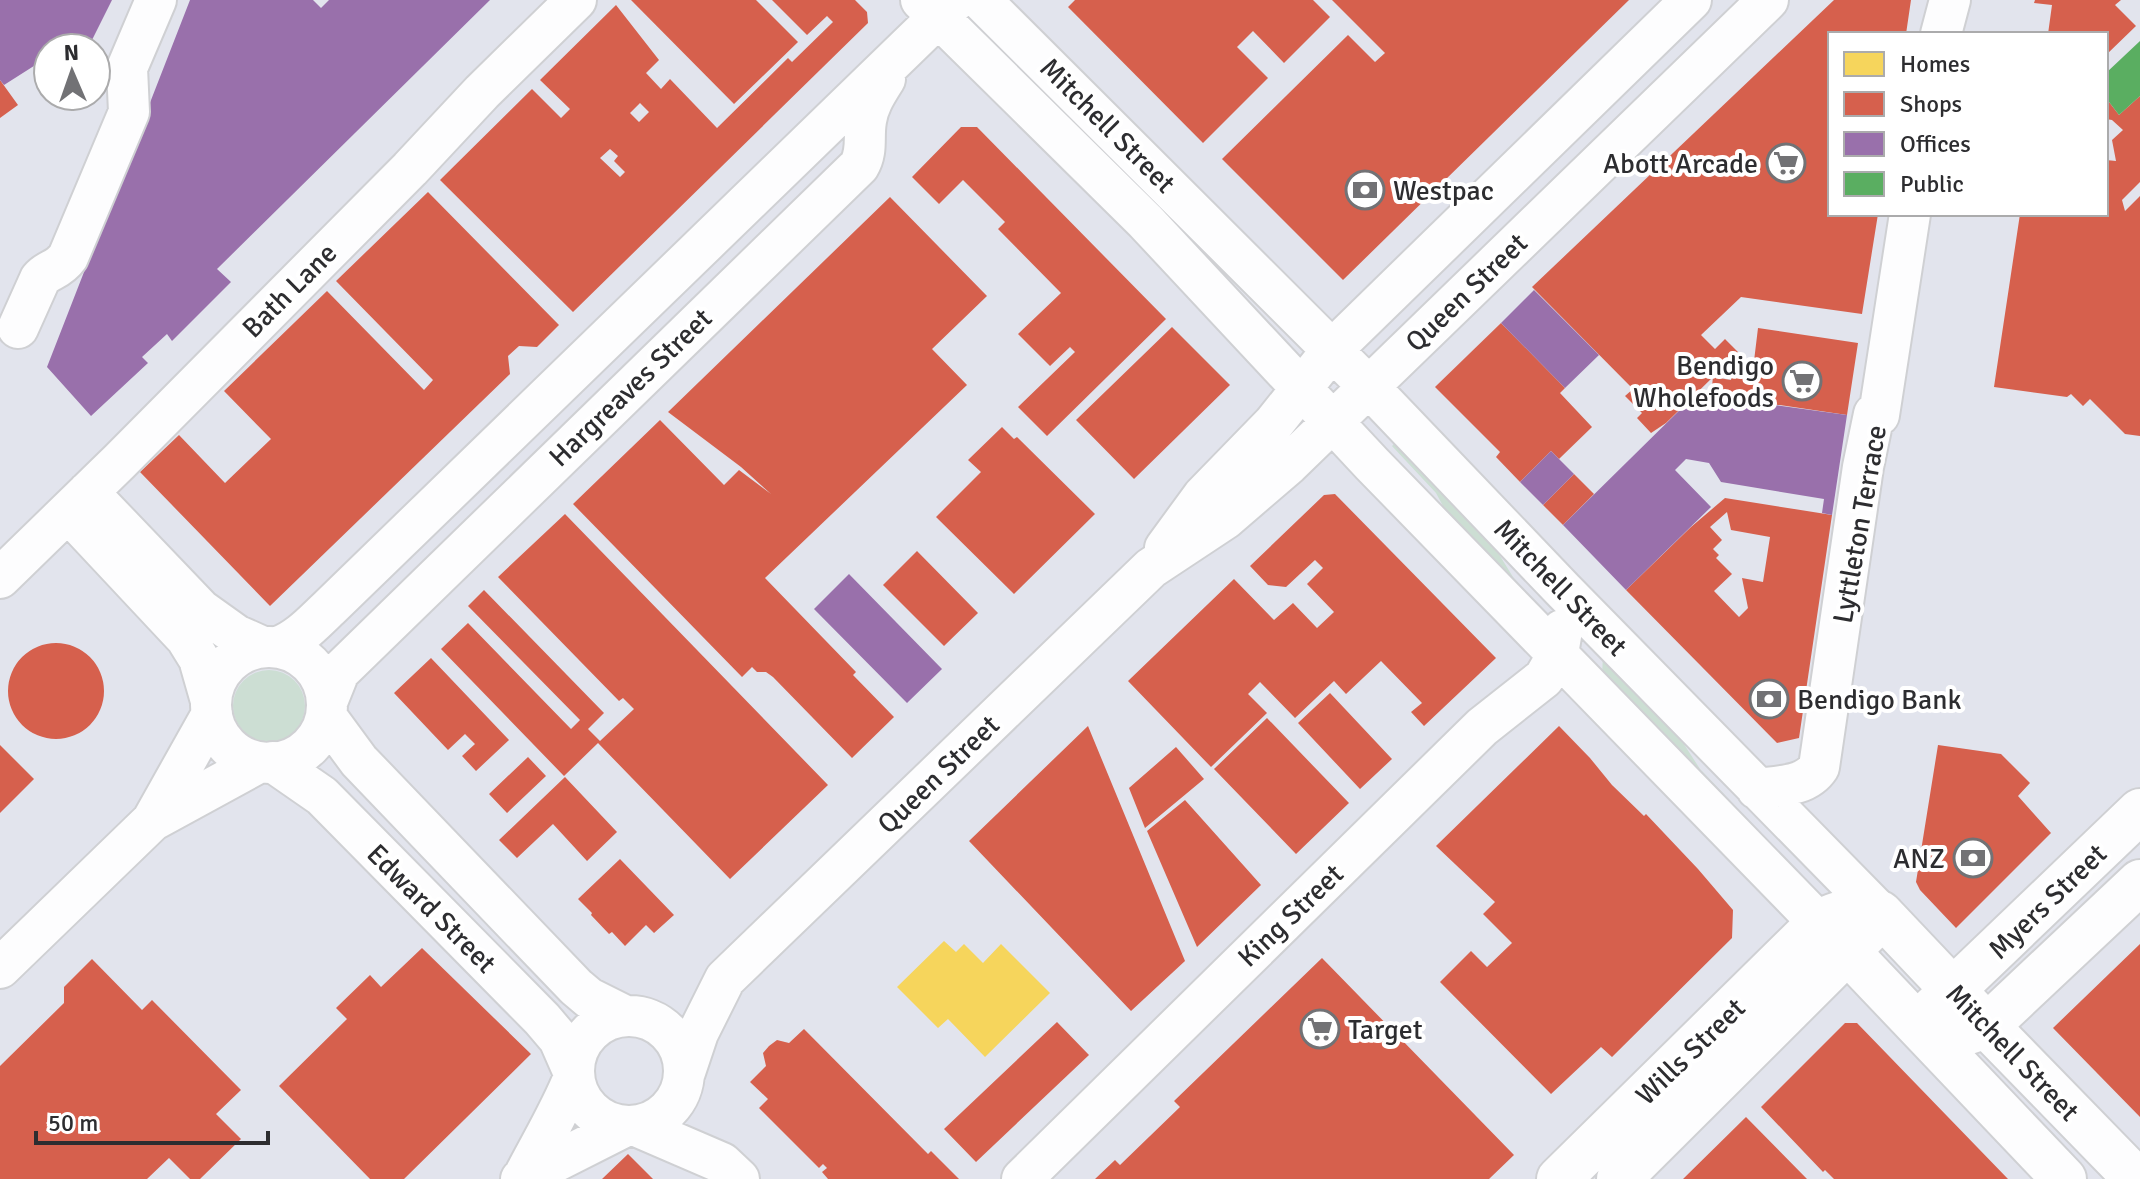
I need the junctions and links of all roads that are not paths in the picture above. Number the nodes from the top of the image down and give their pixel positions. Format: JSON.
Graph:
{"nodes":[{"id":1,"x":156,"y":0,"type":"edge"},
{"id":2,"x":576,"y":0,"type":"edge"},
{"id":3,"x":1691,"y":0,"type":"edge"},
{"id":4,"x":1768,"y":0,"type":"edge"},
{"id":5,"x":1950,"y":0,"type":"edge"},
{"id":6,"x":997,"y":5,"type":"edge"},
{"id":7,"x":938,"y":6,"type":"edge"},
{"id":8,"x":1942,"y":32,"type":"edge"},
{"id":9,"x":900,"y":55,"type":"junction"},
{"id":10,"x":814,"y":139,"type":"junction"},
{"id":11,"x":859,"y":166,"type":"junction"},
{"id":12,"x":1910,"y":216,"type":"edge"},
{"id":13,"x":18,"y":328,"type":"dead end"},
{"id":14,"x":1332,"y":350,"type":"junction"},
{"id":15,"x":1368,"y":386,"type":"junction"},
{"id":16,"x":1302,"y":387,"type":"junction"},
{"id":17,"x":1332,"y":421,"type":"junction"},
{"id":18,"x":78,"y":502,"type":"junction"},
{"id":19,"x":31,"y":547,"type":"junction"},
{"id":20,"x":120,"y":568,"type":"junction"},
{"id":21,"x":1151,"y":568,"type":"junction"},
{"id":22,"x":0,"y":578,"type":"edge"},
{"id":23,"x":1563,"y":590,"type":"junction"},
{"id":24,"x":270,"y":647,"type":"junction"},
{"id":25,"x":1558,"y":654,"type":"junction"},
{"id":26,"x":211,"y":707,"type":"junction"},
{"id":27,"x":326,"y":709,"type":"junction"},
{"id":28,"x":266,"y":762,"type":"junction"},
{"id":29,"x":1757,"y":789,"type":"junction"},
{"id":30,"x":2140,"y":811,"type":"edge"},
{"id":31,"x":152,"y":821,"type":"junction"},
{"id":32,"x":2140,"y":882,"type":"edge"},
{"id":33,"x":1882,"y":914,"type":"junction"},
{"id":34,"x":1834,"y":937,"type":"junction"},
{"id":35,"x":0,"y":968,"type":"edge"},
{"id":36,"x":725,"y":979,"type":"junction"},
{"id":37,"x":1954,"y":991,"type":"junction"},
{"id":38,"x":629,"y":1016,"type":"junction"},
{"id":39,"x":1920,"y":1026,"type":"junction"},
{"id":40,"x":1987,"y":1026,"type":"junction"},
{"id":41,"x":574,"y":1074,"type":"junction"},
{"id":42,"x":684,"y":1075,"type":"junction"},
{"id":43,"x":630,"y":1126,"type":"junction"},
{"id":44,"x":730,"y":1171,"type":"edge"},
{"id":45,"x":523,"y":1178,"type":"edge"},
{"id":46,"x":1022,"y":1179,"type":"edge"},
{"id":47,"x":1559,"y":1179,"type":"edge"},
{"id":48,"x":1619,"y":1179,"type":"edge"},
{"id":49,"x":2064,"y":1179,"type":"edge"},
{"id":50,"x":2136,"y":1179,"type":"edge"}],
"edges":[{"from":1,"to":13,"type":"street"},
{"from":2,"to":18,"type":"street","name":"Bath Lane"},
{"from":3,"to":14,"type":"street","name":"Queen Street"},
{"from":4,"to":15,"type":"street","name":"Queen Street"},
{"from":5,"to":8,"type":"street"},
{"from":6,"to":14,"type":"street","name":"Mitchell Street"},
{"from":7,"to":9,"type":"street","name":"Hargreaves Street"},
{"from":7,"to":16,"type":"street","name":"Mitchell Street"},
{"from":9,"to":10,"type":"street","name":"Hargreaves Street"},
{"from":9,"to":11,"type":"street","name":"Hargreaves Street"},
{"from":10,"to":11,"type":"street"},
{"from":10,"to":24,"type":"street","name":"Hargreaves Street"},
{"from":11,"to":27,"type":"street","name":"Hargreaves Street"},
{"from":12,"to":29,"type":"street","name":"Lyttleton Terrace"},
{"from":14,"to":15,"type":"street","name":"Mitchell Street"},
{"from":14,"to":16,"type":"street","name":"Queen Street"},
{"from":15,"to":17,"type":"street","name":"Queen Street"},
{"from":15,"to":23,"type":"street","name":"Mitchell Street"},
{"from":16,"to":17,"type":"street","name":"Mitchell Street"},
{"from":16,"to":21,"type":"street","name":"Queen Street"},
{"from":17,"to":21,"type":"street","name":"Queen Street"},
{"from":17,"to":25,"type":"street","name":"Mitchell Street"},
{"from":18,"to":19,"type":"street","name":"Bath Lane"},
{"from":18,"to":20,"type":"street"},
{"from":18,"to":24,"type":"street"},
{"from":19,"to":20,"type":"street"},
{"from":19,"to":22,"type":"street","name":"Bath Lane"},
{"from":20,"to":26,"type":"street"},
{"from":21,"to":36,"type":"street","name":"Queen Street"},
{"from":23,"to":25,"type":"street"},
{"from":23,"to":29,"type":"street","name":"Mitchell Street"},
{"from":24,"to":26,"type":"street"},
{"from":24,"to":27,"type":"street"},
{"from":25,"to":34,"type":"street","name":"Mitchell Street"},
{"from":25,"to":46,"type":"street","name":"King Street"},
{"from":26,"to":28,"type":"street"},
{"from":26,"to":31,"type":"street"},
{"from":27,"to":28,"type":"street"},
{"from":27,"to":38,"type":"street","name":"Edward Street"},
{"from":28,"to":31,"type":"street"},
{"from":28,"to":41,"type":"street","name":"Edward Street"},
{"from":29,"to":33,"type":"street","name":"Mitchell Street"},
{"from":30,"to":37,"type":"main road","name":"Myers Street"},
{"from":31,"to":35,"type":"street"},
{"from":32,"to":40,"type":"main road","name":"Myers Street"},
{"from":33,"to":34,"type":"main road"},
{"from":33,"to":37,"type":"main road","name":"Mitchell Street"},
{"from":34,"to":39,"type":"main road","name":"Mitchell Street"},
{"from":34,"to":47,"type":"main road","name":"Wills Street"},
{"from":34,"to":48,"type":"main road","name":"Wills Street"},
{"from":36,"to":38,"type":"street","name":"Queen Street"},
{"from":36,"to":42,"type":"street","name":"Queen Street"},
{"from":37,"to":39,"type":"main road","name":"Myers Street"},
{"from":37,"to":40,"type":"main road","name":"Mitchell Street"},
{"from":38,"to":41,"type":"street"},
{"from":38,"to":42,"type":"street"},
{"from":39,"to":40,"type":"main road"},
{"from":39,"to":49,"type":"main road","name":"Mitchell Street"},
{"from":40,"to":50,"type":"main road","name":"Mitchell Street"},
{"from":41,"to":43,"type":"street"},
{"from":41,"to":45,"type":"street"},
{"from":42,"to":43,"type":"street"},
{"from":42,"to":44,"type":"street"},
{"from":43,"to":44,"type":"street"},
{"from":43,"to":45,"type":"street"}]}
